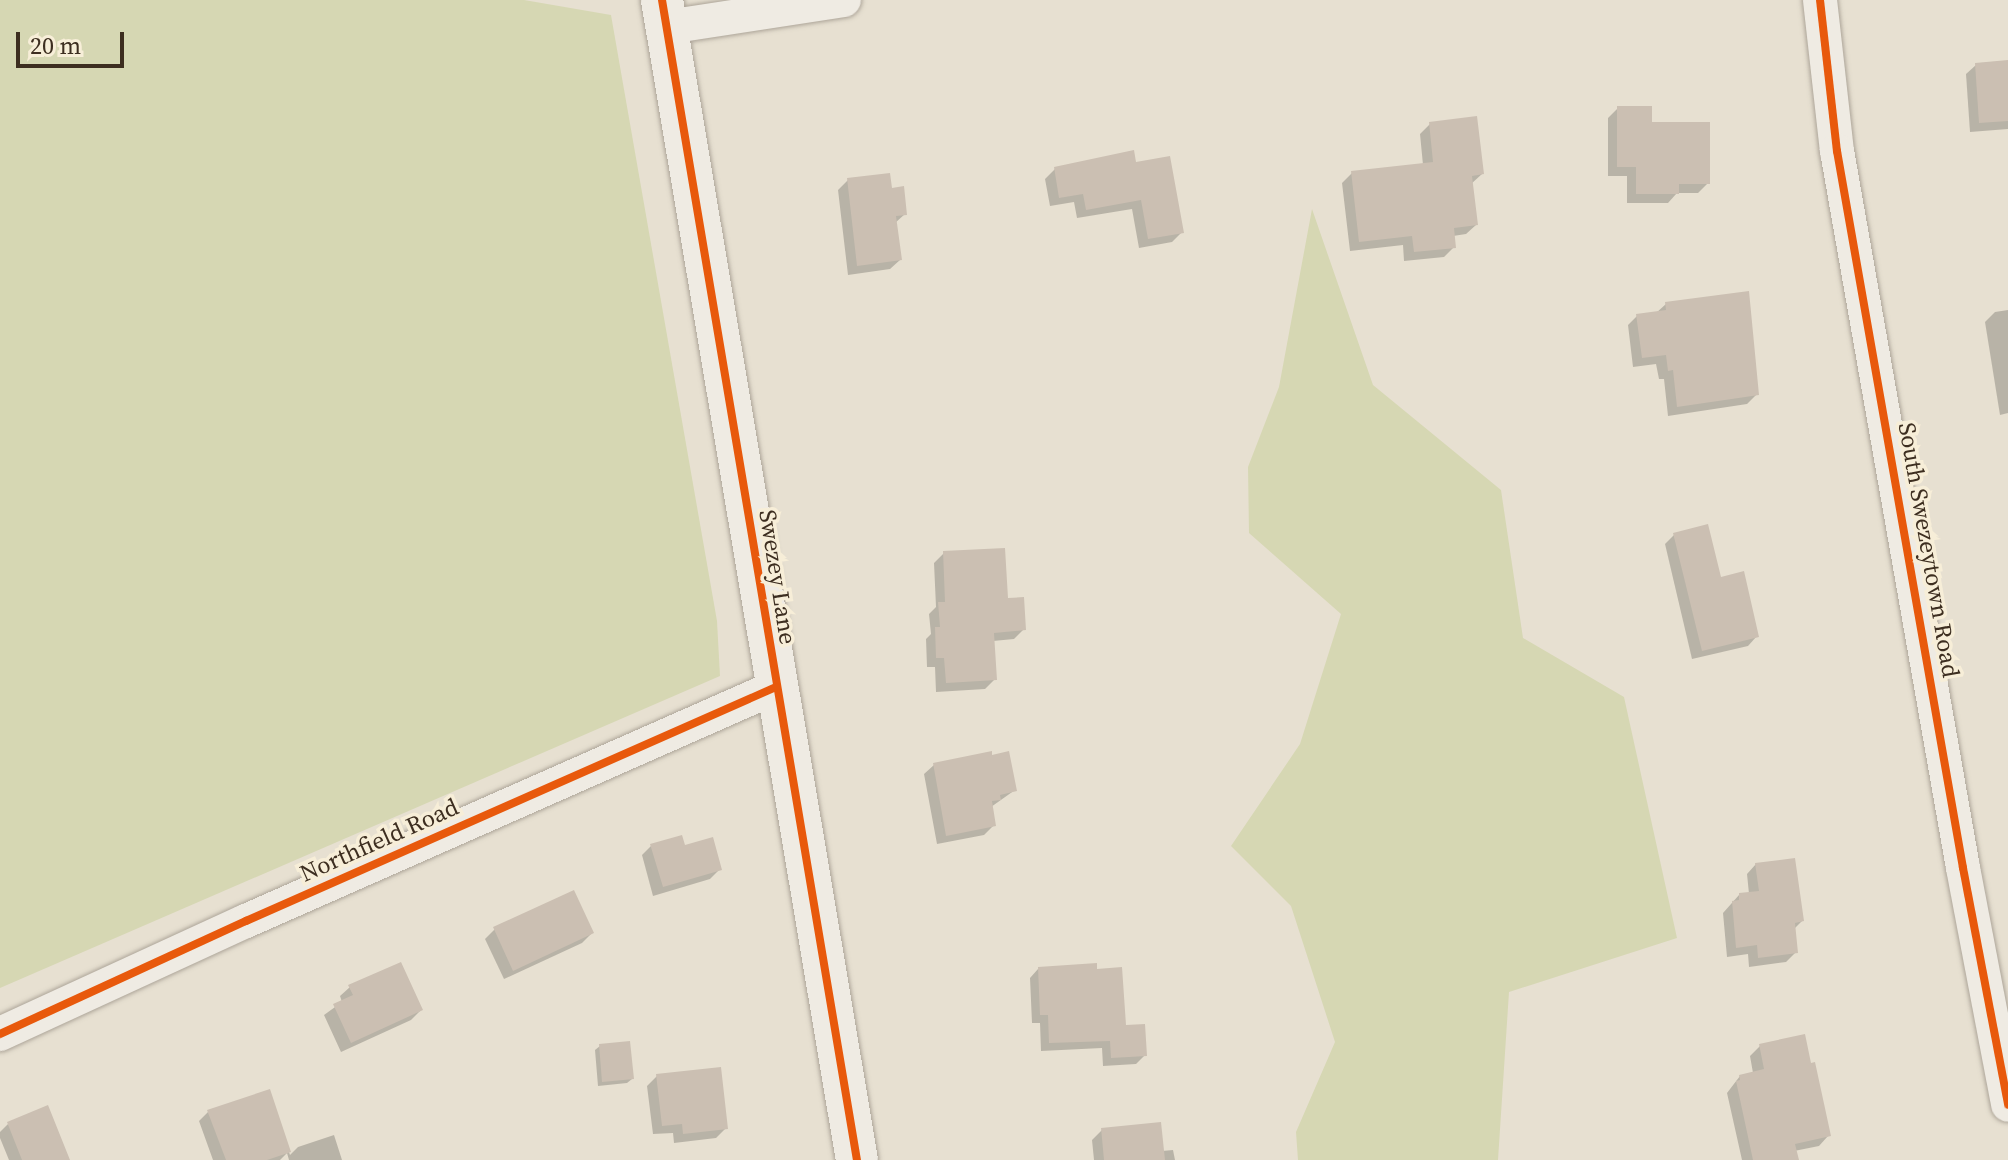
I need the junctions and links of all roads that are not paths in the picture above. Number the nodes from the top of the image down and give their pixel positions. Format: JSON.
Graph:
{"nodes":[{"id":1,"x":844,"y":0,"type":"edge"},
{"id":2,"x":1820,"y":0,"type":"edge"},
{"id":3,"x":664,"y":14,"type":"edge"},
{"id":4,"x":776,"y":687,"type":"junction"},
{"id":5,"x":0,"y":1034,"type":"edge"},
{"id":6,"x":2008,"y":1105,"type":"edge"},
{"id":7,"x":857,"y":1160,"type":"edge"}],
"edges":[{"from":1,"to":3,"type":"street"},
{"from":2,"to":6,"type":"street","name":"South Swezeytown Road"},
{"from":3,"to":4,"type":"street","name":"Swezey Lane"},
{"from":4,"to":5,"type":"street","name":"Northfield Road"},
{"from":4,"to":7,"type":"street","name":"Swezey Lane"}]}
